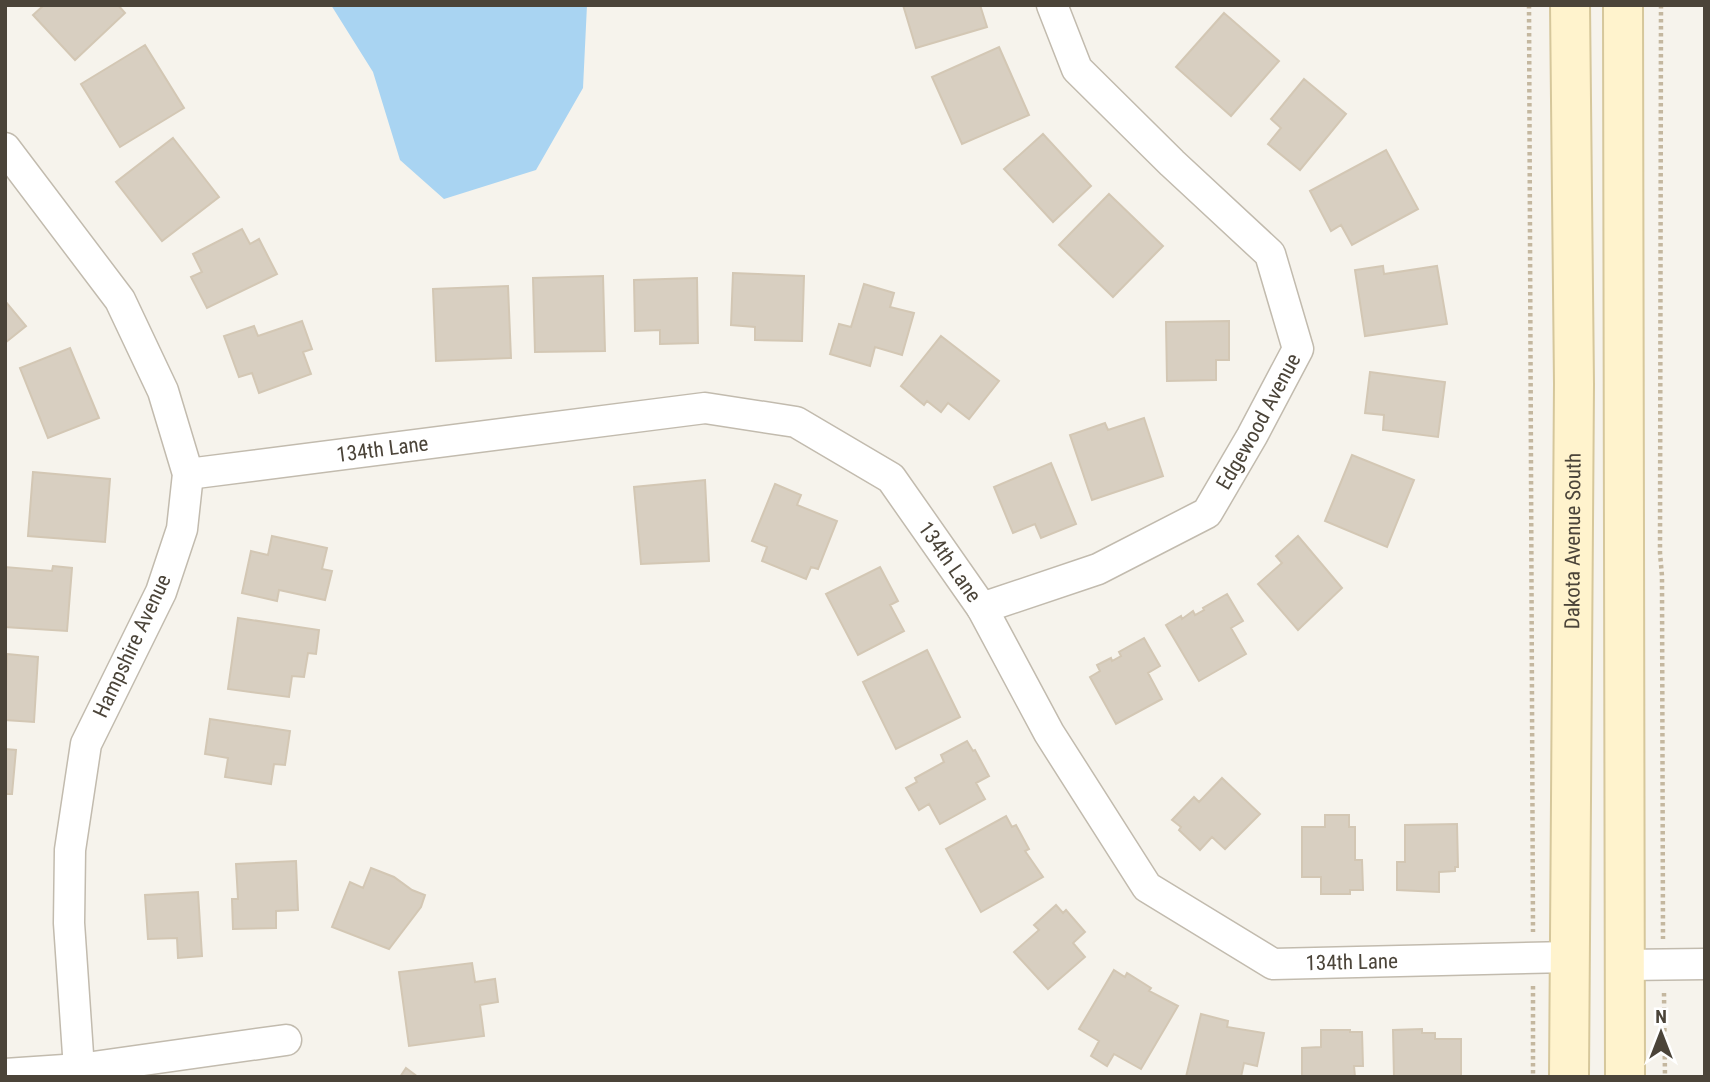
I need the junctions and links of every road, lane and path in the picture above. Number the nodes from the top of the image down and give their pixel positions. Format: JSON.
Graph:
{"nodes":[{"id":1,"x":1052,"y":5,"type":"edge"},
{"id":2,"x":1529,"y":5,"type":"edge"},
{"id":3,"x":1570,"y":5,"type":"edge"},
{"id":4,"x":1623,"y":5,"type":"edge"},
{"id":5,"x":1661,"y":5,"type":"edge"},
{"id":6,"x":5,"y":148,"type":"edge"},
{"id":7,"x":188,"y":474,"type":"junction"},
{"id":8,"x":982,"y":608,"type":"junction"},
{"id":9,"x":1551,"y":958,"type":"junction"},
{"id":10,"x":1705,"y":964,"type":"edge"},
{"id":11,"x":1625,"y":965,"type":"junction"},
{"id":12,"x":1663,"y":965,"type":"junction"},
{"id":13,"x":286,"y":1040,"type":"dead end"},
{"id":14,"x":79,"y":1069,"type":"junction"},
{"id":15,"x":5,"y":1074,"type":"edge"},
{"id":16,"x":1533,"y":1077,"type":"edge"},
{"id":17,"x":1569,"y":1077,"type":"edge"},
{"id":18,"x":1625,"y":1077,"type":"edge"},
{"id":19,"x":1665,"y":1077,"type":"edge"}],
"edges":[{"from":1,"to":8,"type":"street","name":"Edgewood Avenue"},
{"from":2,"to":9,"type":"path"},
{"from":3,"to":9,"type":"main road","name":"Dakota Avenue South"},
{"from":4,"to":11,"type":"main road"},
{"from":5,"to":12,"type":"path"},
{"from":6,"to":7,"type":"street","name":"Hampshire Avenue"},
{"from":7,"to":8,"type":"street","name":"134th Lane"},
{"from":7,"to":14,"type":"street","name":"Hampshire Avenue"},
{"from":8,"to":9,"type":"street","name":"134th Lane"},
{"from":9,"to":16,"type":"path"},
{"from":9,"to":17,"type":"main road","name":"Dakota Avenue South"},
{"from":10,"to":12,"type":"street"},
{"from":11,"to":12,"type":"street"},
{"from":11,"to":18,"type":"main road"},
{"from":12,"to":19,"type":"path"},
{"from":13,"to":14,"type":"street"},
{"from":14,"to":15,"type":"street"}]}
